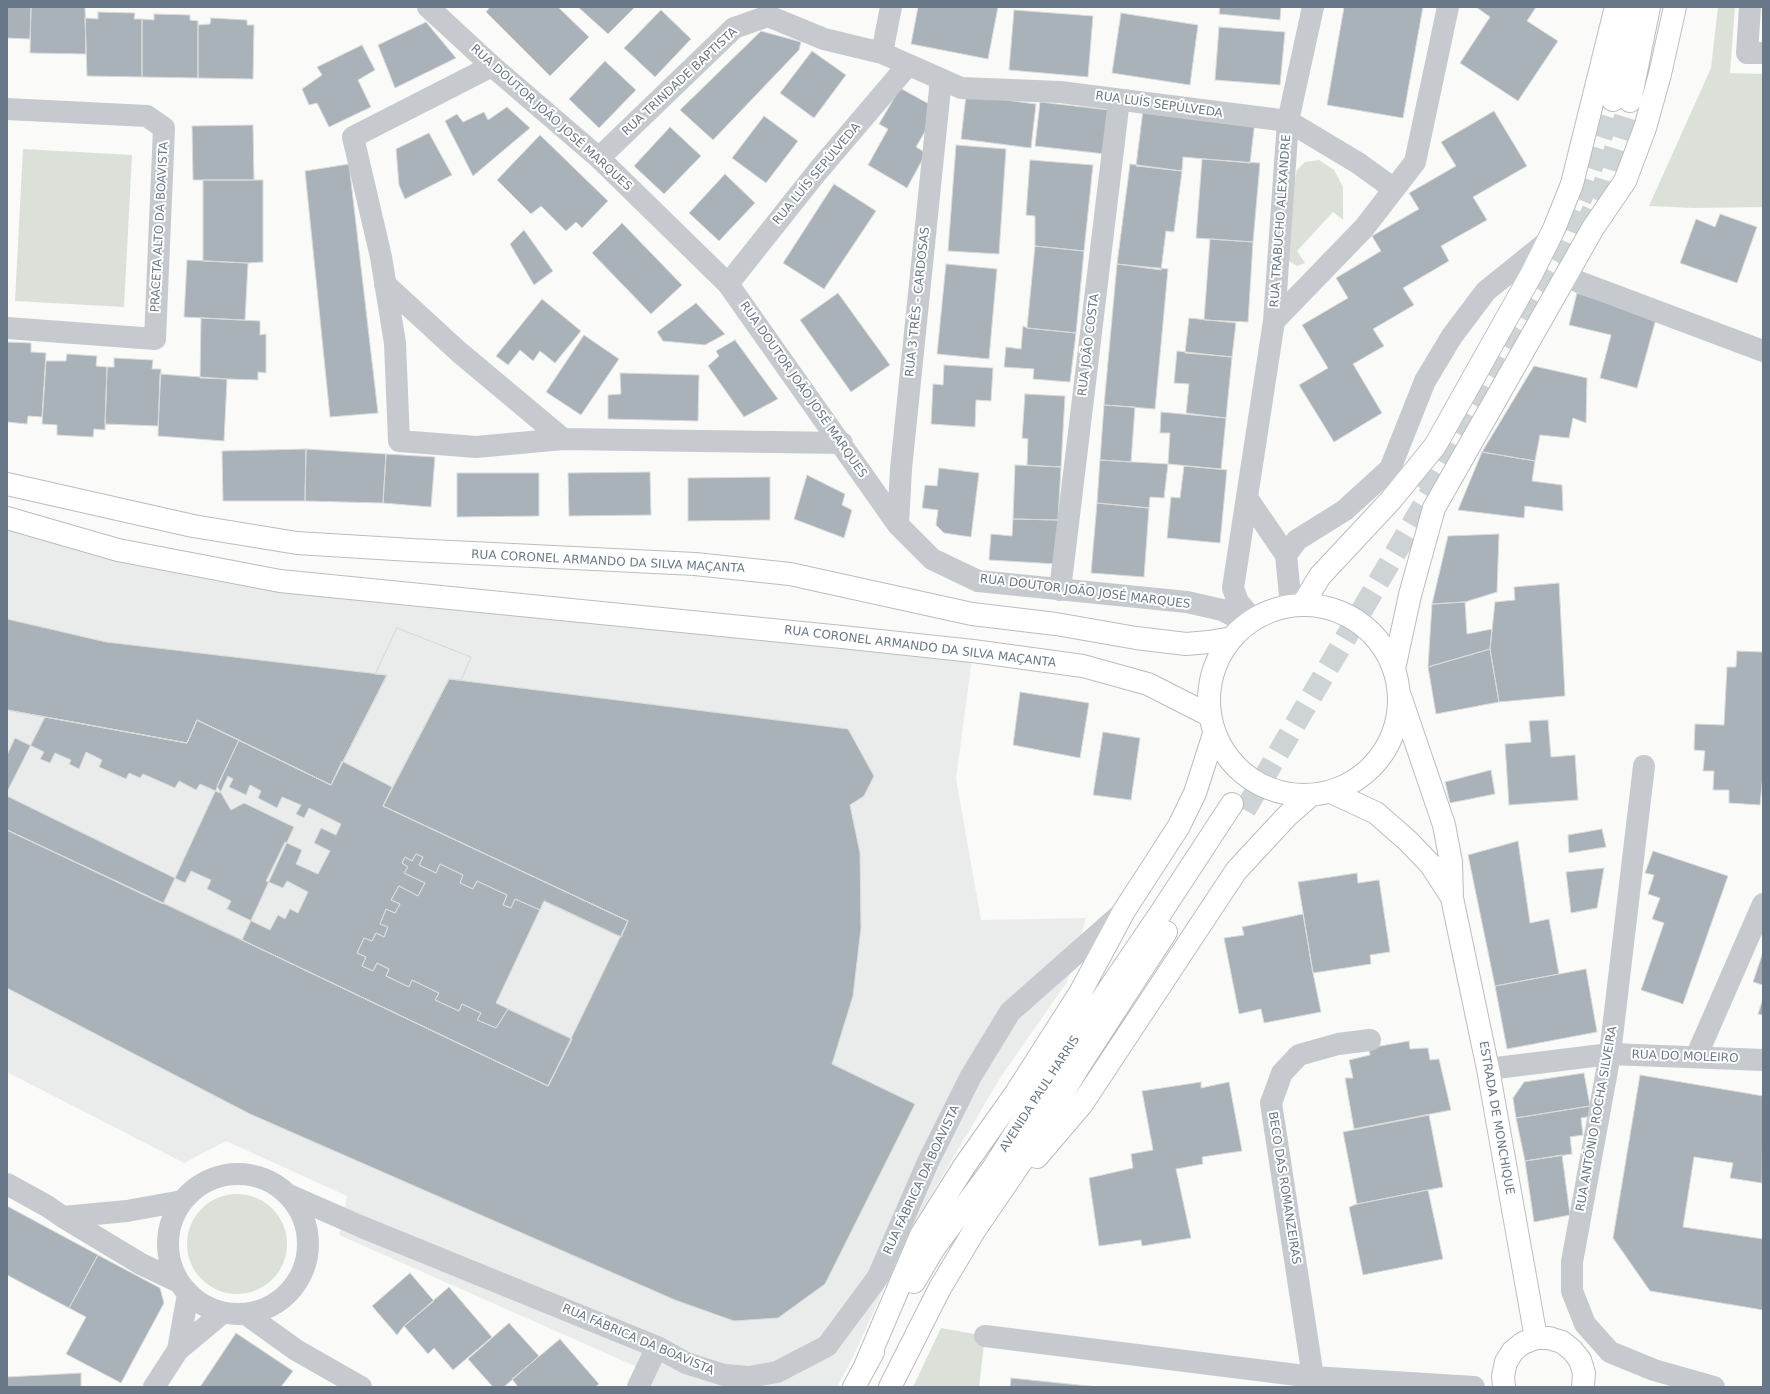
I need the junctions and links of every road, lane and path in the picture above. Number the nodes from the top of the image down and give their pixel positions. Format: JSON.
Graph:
{"nodes":[{"id":1,"x":428,"y":7,"type":"edge"},
{"id":2,"x":891,"y":7,"type":"edge"},
{"id":3,"x":1313,"y":7,"type":"edge"},
{"id":4,"x":1448,"y":7,"type":"edge"},
{"id":5,"x":1616,"y":7,"type":"edge"},
{"id":6,"x":1632,"y":7,"type":"edge"},
{"id":7,"x":1649,"y":7,"type":"edge"},
{"id":8,"x":1675,"y":7,"type":"edge"},
{"id":9,"x":1750,"y":7,"type":"edge"},
{"id":10,"x":882,"y":53,"type":"junction"},
{"id":11,"x":1763,"y":53,"type":"edge"},
{"id":12,"x":908,"y":65,"type":"junction"},
{"id":13,"x":492,"y":66,"type":"junction"},
{"id":14,"x":941,"y":80,"type":"junction"},
{"id":15,"x":1119,"y":100,"type":"junction"},
{"id":16,"x":7,"y":109,"type":"edge"},
{"id":17,"x":1288,"y":122,"type":"junction"},
{"id":18,"x":599,"y":158,"type":"junction"},
{"id":19,"x":1394,"y":189,"type":"junction"},
{"id":20,"x":1548,"y":241,"type":"junction"},
{"id":21,"x":1566,"y":277,"type":"junction"},
{"id":22,"x":385,"y":284,"type":"junction"},
{"id":23,"x":728,"y":284,"type":"junction"},
{"id":24,"x":1274,"y":321,"type":"junction"},
{"id":25,"x":7,"y":328,"type":"edge"},
{"id":26,"x":1763,"y":350,"type":"edge"},
{"id":27,"x":563,"y":439,"type":"junction"},
{"id":28,"x":842,"y":444,"type":"junction"},
{"id":29,"x":7,"y":484,"type":"edge"},
{"id":30,"x":1247,"y":498,"type":"junction"},
{"id":31,"x":7,"y":518,"type":"edge"},
{"id":32,"x":898,"y":525,"type":"junction"},
{"id":33,"x":1286,"y":555,"type":"junction"},
{"id":34,"x":1060,"y":590,"type":"junction"},
{"id":35,"x":1297,"y":605,"type":"junction"},
{"id":36,"x":1244,"y":627,"type":"junction"},
{"id":37,"x":1394,"y":669,"type":"junction"},
{"id":38,"x":1400,"y":696,"type":"junction"},
{"id":39,"x":1212,"y":724,"type":"junction"},
{"id":40,"x":1644,"y":766,"type":"dead end"},
{"id":41,"x":1321,"y":794,"type":"junction"},
{"id":42,"x":1452,"y":898,"type":"junction"},
{"id":43,"x":1763,"y":904,"type":"edge"},
{"id":44,"x":1124,"y":911,"type":"junction"},
{"id":45,"x":1370,"y":1040,"type":"dead end"},
{"id":46,"x":1610,"y":1054,"type":"junction"},
{"id":47,"x":1696,"y":1057,"type":"junction"},
{"id":48,"x":1763,"y":1060,"type":"edge"},
{"id":49,"x":1488,"y":1069,"type":"junction"},
{"id":50,"x":7,"y":1184,"type":"edge"},
{"id":51,"x":289,"y":1195,"type":"junction"},
{"id":52,"x":182,"y":1201,"type":"junction"},
{"id":53,"x":63,"y":1218,"type":"junction"},
{"id":54,"x":974,"y":1231,"type":"junction"},
{"id":55,"x":183,"y":1288,"type":"junction"},
{"id":56,"x":220,"y":1314,"type":"junction"},
{"id":57,"x":246,"y":1314,"type":"junction"},
{"id":58,"x":985,"y":1336,"type":"dead end"},
{"id":59,"x":1536,"y":1338,"type":"junction"},
{"id":60,"x":657,"y":1347,"type":"junction"},
{"id":61,"x":178,"y":1350,"type":"junction"},
{"id":62,"x":866,"y":1364,"type":"junction"},
{"id":63,"x":1313,"y":1377,"type":"junction"},
{"id":64,"x":154,"y":1387,"type":"edge"},
{"id":65,"x":361,"y":1387,"type":"edge"},
{"id":66,"x":638,"y":1387,"type":"edge"},
{"id":67,"x":854,"y":1387,"type":"edge"},
{"id":68,"x":890,"y":1387,"type":"edge"},
{"id":69,"x":1474,"y":1387,"type":"edge"},
{"id":70,"x":1504,"y":1387,"type":"edge"},
{"id":71,"x":1589,"y":1387,"type":"edge"},
{"id":72,"x":1714,"y":1387,"type":"edge"}],
"edges":[{"from":1,"to":13,"type":"street","name":"RUA DOUTOR JOÃO JOSÉ MARQUES"},
{"from":2,"to":10,"type":"street"},
{"from":3,"to":17,"type":"street","name":"RUA TRABUCHO ALEXANDRE"},
{"from":4,"to":19,"type":"street","name":"RUA TRABUCHO ALEXANDRE"},
{"from":5,"to":20,"type":"main road"},
{"from":6,"to":7,"type":"main road"},
{"from":8,"to":21,"type":"main road"},
{"from":9,"to":11,"type":"street"},
{"from":10,"to":12,"type":"street","name":"RUA LUÍS SEPÚLVEDA"},
{"from":10,"to":18,"type":"street","name":"RUA TRINDADE BAPTISTA"},
{"from":12,"to":14,"type":"street","name":"RUA LUÍS SEPÚLVEDA"},
{"from":12,"to":23,"type":"street","name":"RUA LUÍS SEPÚLVEDA"},
{"from":13,"to":18,"type":"street","name":"RUA DOUTOR JOÃO JOSÉ MARQUES"},
{"from":13,"to":22,"type":"street"},
{"from":14,"to":15,"type":"street","name":"RUA LUÍS SEPÚLVEDA"},
{"from":14,"to":32,"type":"street","name":"RUA 3 TRÊS - CARDOSAS"},
{"from":15,"to":17,"type":"street","name":"RUA LUÍS SEPÚLVEDA"},
{"from":15,"to":34,"type":"street","name":"RUA JOÃO COSTA"},
{"from":16,"to":25,"type":"street","name":"PRACETA ALTO DA BOAVISTA"},
{"from":17,"to":19,"type":"street","name":"RUA LUÍS SEPÚLVEDA"},
{"from":17,"to":24,"type":"street","name":"RUA TRABUCHO ALEXANDRE"},
{"from":18,"to":23,"type":"street","name":"RUA DOUTOR JOÃO JOSÉ MARQUES"},
{"from":19,"to":24,"type":"street","name":"RUA TRABUCHO ALEXANDRE"},
{"from":20,"to":33,"type":"street"},
{"from":20,"to":35,"type":"main road"},
{"from":21,"to":26,"type":"street"},
{"from":21,"to":37,"type":"main road"},
{"from":22,"to":27,"type":"street"},
{"from":22,"to":27,"type":"street"},
{"from":23,"to":28,"type":"street","name":"RUA DOUTOR JOÃO JOSÉ MARQUES"},
{"from":24,"to":30,"type":"street","name":"RUA TRABUCHO ALEXANDRE"},
{"from":27,"to":28,"type":"street"},
{"from":28,"to":32,"type":"street","name":"RUA DOUTOR JOÃO JOSÉ MARQUES"},
{"from":29,"to":36,"type":"main road","name":"RUA CORONEL ARMANDO DA SILVA MAÇANTA"},
{"from":30,"to":33,"type":"street"},
{"from":30,"to":36,"type":"street","name":"RUA TRABUCHO ALEXANDRE"},
{"from":31,"to":39,"type":"main road","name":"RUA CORONEL ARMANDO DA SILVA MAÇANTA"},
{"from":32,"to":34,"type":"street","name":"RUA DOUTOR JOÃO JOSÉ MARQUES"},
{"from":33,"to":35,"type":"street"},
{"from":34,"to":36,"type":"street","name":"RUA DOUTOR JOÃO JOSÉ MARQUES"},
{"from":35,"to":36,"type":"main road","name":"RUA CORONEL ARMANDO DA SILVA MAÇANTA"},
{"from":35,"to":37,"type":"main road"},
{"from":36,"to":39,"type":"main road"},
{"from":37,"to":38,"type":"main road"},
{"from":38,"to":41,"type":"main road"},
{"from":38,"to":42,"type":"main road"},
{"from":39,"to":41,"type":"main road"},
{"from":39,"to":44,"type":"main road"},
{"from":40,"to":46,"type":"street","name":"RUA ANTÓNIO ROCHA SILVEIRA"},
{"from":41,"to":42,"type":"main road"},
{"from":41,"to":54,"type":"main road"},
{"from":42,"to":49,"type":"main road","name":"ESTRADA DE MONCHIQUE"},
{"from":43,"to":47,"type":"street"},
{"from":44,"to":60,"type":"street","name":"RUA FÁBRICA DA BOAVISTA"},
{"from":44,"to":62,"type":"main road"},
{"from":45,"to":63,"type":"street","name":"BECO DAS ROMANZEIRAS"},
{"from":46,"to":47,"type":"street","name":"RUA DO MOLEIRO"},
{"from":46,"to":49,"type":"street","name":"RUA DO MOLEIRO"},
{"from":46,"to":72,"type":"street","name":"RUA ANTÓNIO ROCHA SILVEIRA"},
{"from":47,"to":48,"type":"street","name":"RUA DO MOLEIRO"},
{"from":49,"to":59,"type":"main road","name":"ESTRADA DE MONCHIQUE"},
{"from":50,"to":53,"type":"street"},
{"from":51,"to":52,"type":"street"},
{"from":51,"to":57,"type":"street"},
{"from":51,"to":60,"type":"street","name":"RUA FÁBRICA DA BOAVISTA"},
{"from":52,"to":53,"type":"street"},
{"from":52,"to":55,"type":"street"},
{"from":53,"to":55,"type":"street"},
{"from":54,"to":62,"type":"main road","name":"AVENIDA PAUL HARRIS"},
{"from":54,"to":68,"type":"main road","name":"AVENIDA PAUL HARRIS"},
{"from":55,"to":56,"type":"street"},
{"from":55,"to":61,"type":"street"},
{"from":56,"to":57,"type":"street"},
{"from":56,"to":61,"type":"street"},
{"from":57,"to":65,"type":"street"},
{"from":58,"to":63,"type":"street"},
{"from":59,"to":70,"type":"main road"},
{"from":59,"to":71,"type":"main road"},
{"from":60,"to":66,"type":"street"},
{"from":61,"to":64,"type":"street"},
{"from":62,"to":67,"type":"main road","name":"AVENIDA PAUL HARRIS"},
{"from":63,"to":69,"type":"street"}]}
